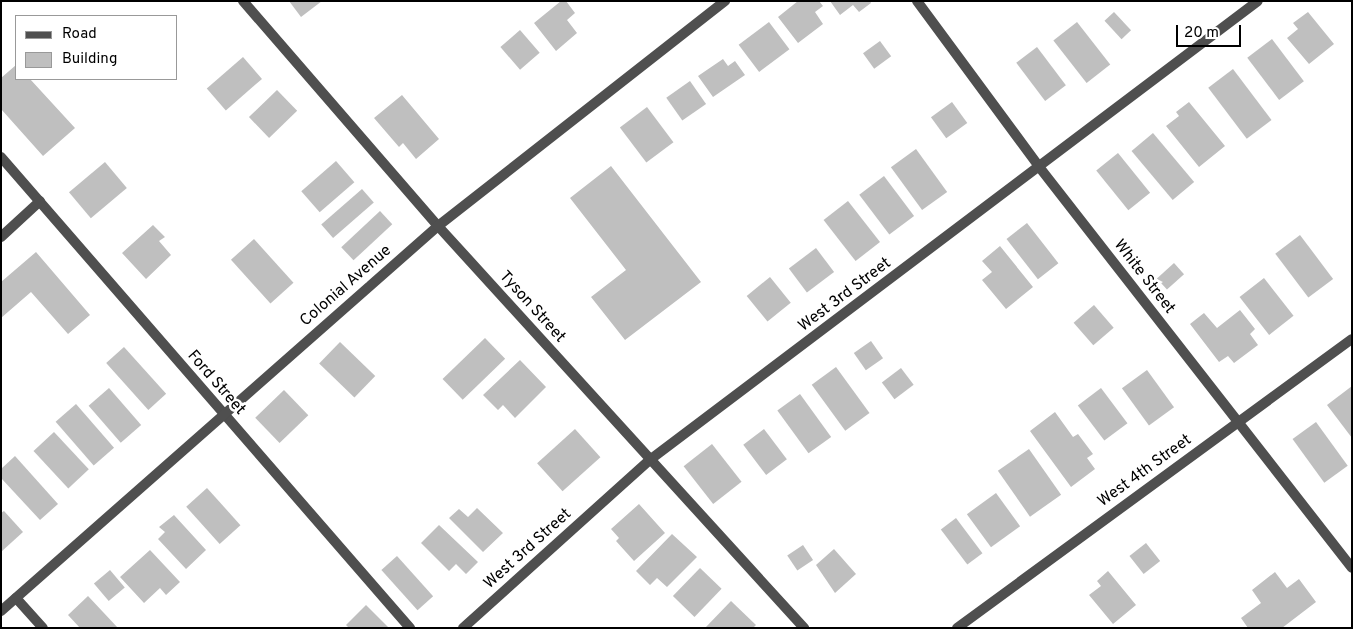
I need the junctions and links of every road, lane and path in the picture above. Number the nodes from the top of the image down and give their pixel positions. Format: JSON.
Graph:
{"nodes":[{"id":1,"x":243,"y":1,"type":"edge"},
{"id":2,"x":725,"y":1,"type":"edge"},
{"id":3,"x":917,"y":1,"type":"edge"},
{"id":4,"x":1258,"y":1,"type":"edge"},
{"id":5,"x":1,"y":157,"type":"edge"},
{"id":6,"x":1040,"y":168,"type":"junction"},
{"id":7,"x":40,"y":201,"type":"junction"},
{"id":8,"x":438,"y":226,"type":"junction"},
{"id":9,"x":1,"y":237,"type":"edge"},
{"id":10,"x":1352,"y":339,"type":"edge"},
{"id":11,"x":222,"y":413,"type":"junction"},
{"id":12,"x":1238,"y":422,"type":"junction"},
{"id":13,"x":651,"y":459,"type":"junction"},
{"id":14,"x":1352,"y":568,"type":"edge"},
{"id":15,"x":16,"y":598,"type":"junction"},
{"id":16,"x":1,"y":611,"type":"edge"},
{"id":17,"x":43,"y":628,"type":"edge"},
{"id":18,"x":410,"y":628,"type":"edge"},
{"id":19,"x":463,"y":628,"type":"edge"},
{"id":20,"x":804,"y":628,"type":"edge"},
{"id":21,"x":957,"y":628,"type":"edge"}],
"edges":[{"from":1,"to":8,"type":"street","name":"Tyson Street"},
{"from":2,"to":8,"type":"street","name":"Colonial Avenue"},
{"from":3,"to":6,"type":"street","name":"White Street"},
{"from":4,"to":6,"type":"street","name":"West 3rd Street"},
{"from":5,"to":7,"type":"street","name":"Ford Street"},
{"from":6,"to":12,"type":"street","name":"White Street"},
{"from":6,"to":13,"type":"street","name":"West 3rd Street"},
{"from":7,"to":9,"type":"street"},
{"from":7,"to":11,"type":"street","name":"Ford Street"},
{"from":8,"to":11,"type":"street","name":"Colonial Avenue"},
{"from":8,"to":13,"type":"street","name":"Tyson Street"},
{"from":10,"to":12,"type":"street","name":"West 4th Street"},
{"from":11,"to":15,"type":"street","name":"Colonial Avenue"},
{"from":11,"to":18,"type":"street","name":"Ford Street"},
{"from":12,"to":14,"type":"street","name":"White Street"},
{"from":12,"to":21,"type":"street","name":"West 4th Street"},
{"from":13,"to":19,"type":"street","name":"West 3rd Street"},
{"from":13,"to":20,"type":"street","name":"Tyson Street"},
{"from":15,"to":16,"type":"street","name":"Colonial Avenue"},
{"from":15,"to":17,"type":"street"}]}
